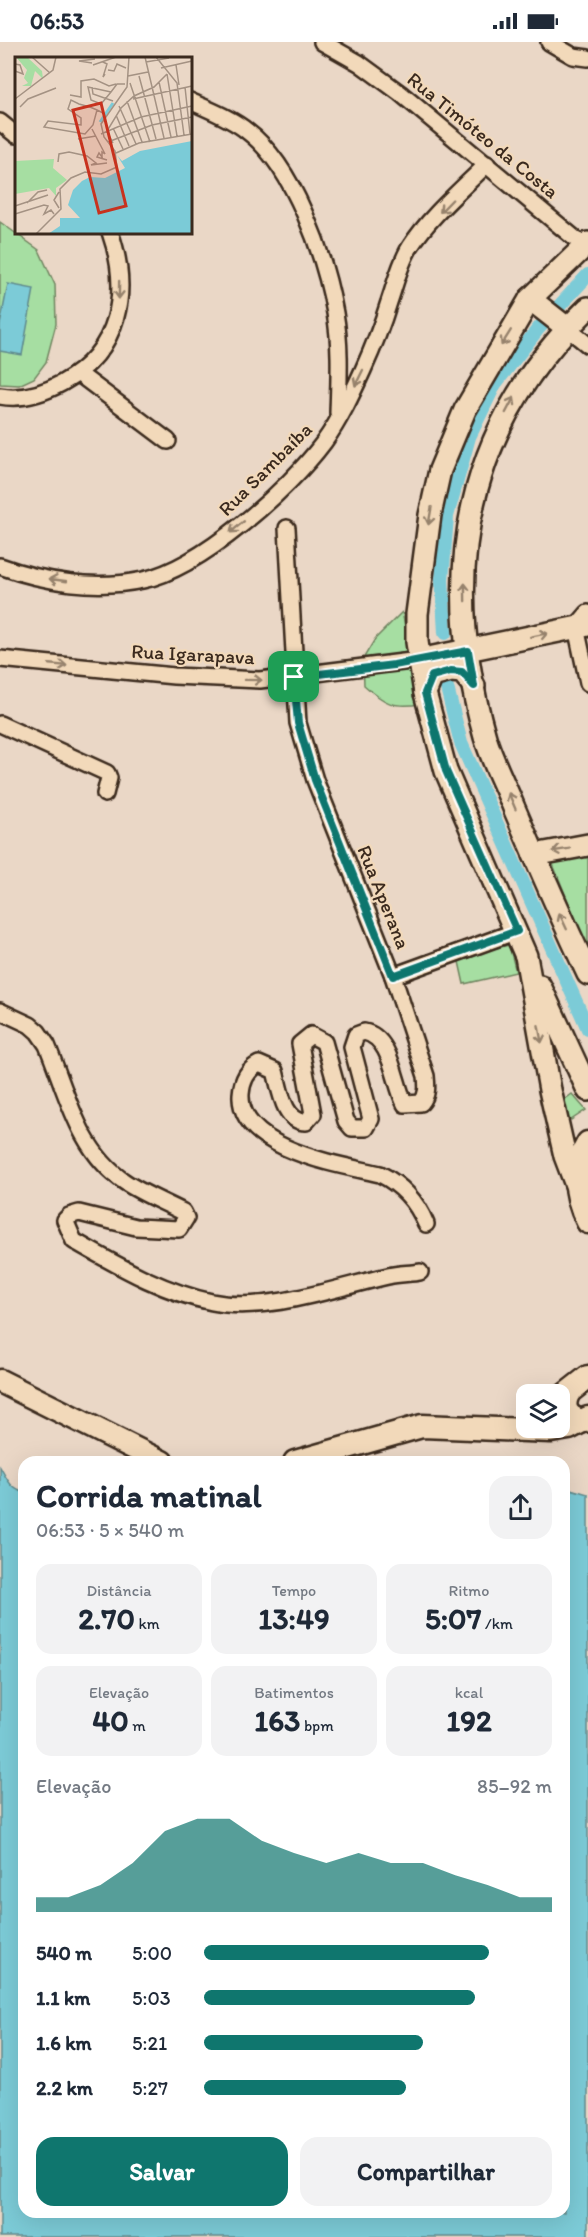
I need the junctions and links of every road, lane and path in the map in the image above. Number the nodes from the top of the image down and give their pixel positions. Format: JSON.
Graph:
{"nodes":[{"id":1,"x":322,"y":42,"type":"edge"},
{"id":2,"x":549,"y":42,"type":"edge"},
{"id":3,"x":588,"y":57,"type":"edge"},
{"id":4,"x":192,"y":102,"type":"edge"},
{"id":5,"x":0,"y":122,"type":"edge"},
{"id":6,"x":15,"y":134,"type":"edge"},
{"id":7,"x":487,"y":164,"type":"junction"},
{"id":8,"x":111,"y":234,"type":"edge"},
{"id":9,"x":586,"y":245,"type":"edge"},
{"id":10,"x":530,"y":299,"type":"junction"},
{"id":11,"x":588,"y":308,"type":"edge"},
{"id":12,"x":567,"y":328,"type":"junction"},
{"id":13,"x":588,"y":345,"type":"edge"},
{"id":14,"x":79,"y":374,"type":"junction"},
{"id":15,"x":0,"y":396,"type":"edge"},
{"id":16,"x":338,"y":419,"type":"junction"},
{"id":17,"x":168,"y":441,"type":"dead end"},
{"id":18,"x":287,"y":528,"type":"dead end"},
{"id":19,"x":0,"y":566,"type":"edge"},
{"id":20,"x":584,"y":622,"type":"edge"},
{"id":21,"x":502,"y":644,"type":"junction"},
{"id":22,"x":468,"y":651,"type":"junction"},
{"id":23,"x":0,"y":659,"type":"edge"},
{"id":24,"x":419,"y":660,"type":"junction"},
{"id":25,"x":294,"y":677,"type":"junction"},
{"id":26,"x":588,"y":683,"type":"edge"},
{"id":27,"x":474,"y":686,"type":"junction"},
{"id":28,"x":425,"y":693,"type":"junction"},
{"id":29,"x":0,"y":724,"type":"edge"},
{"id":30,"x":105,"y":794,"type":"dead end"},
{"id":31,"x":588,"y":845,"type":"edge"},
{"id":32,"x":534,"y":855,"type":"junction"},
{"id":33,"x":517,"y":931,"type":"junction"},
{"id":34,"x":526,"y":956,"type":"junction"},
{"id":35,"x":588,"y":974,"type":"edge"},
{"id":36,"x":393,"y":976,"type":"junction"},
{"id":37,"x":0,"y":1011,"type":"edge"},
{"id":38,"x":588,"y":1090,"type":"edge"},
{"id":39,"x":588,"y":1143,"type":"edge"},
{"id":40,"x":576,"y":1185,"type":"junction"},
{"id":41,"x":588,"y":1222,"type":"edge"},
{"id":42,"x":426,"y":1224,"type":"dead end"},
{"id":43,"x":420,"y":1272,"type":"dead end"},
{"id":44,"x":588,"y":1377,"type":"edge"},
{"id":45,"x":0,"y":1381,"type":"edge"},
{"id":46,"x":570,"y":1391,"type":"edge"},
{"id":47,"x":570,"y":1415,"type":"edge"},
{"id":48,"x":516,"y":1418,"type":"edge"},
{"id":49,"x":586,"y":1420,"type":"edge"},
{"id":50,"x":486,"y":1426,"type":"junction"},
{"id":51,"x":150,"y":1456,"type":"edge"},
{"id":52,"x":316,"y":1456,"type":"edge"}],
"edges":[{"from":1,"to":7,"type":"street","name":"Rua Timóteo da Costa"},
{"from":2,"to":3,"type":"street"},
{"from":4,"to":16,"type":"street"},
{"from":5,"to":6,"type":"street"},
{"from":7,"to":9,"type":"street","name":"Rua Timóteo da Costa"},
{"from":7,"to":16,"type":"street","name":"Rua Sambaíba","one_way":true},
{"from":8,"to":14,"type":"street","one_way":true},
{"from":9,"to":10,"type":"main road"},
{"from":10,"to":12,"type":"main road"},
{"from":10,"to":24,"type":"main road","one_way":true},
{"from":11,"to":12,"type":"main road"},
{"from":12,"to":13,"type":"street"},
{"from":22,"to":12,"type":"main road","one_way":true},
{"from":14,"to":15,"type":"street"},
{"from":14,"to":17,"type":"street"},
{"from":16,"to":19,"type":"street","name":"Rua Sambaíba","one_way":true},
{"from":18,"to":25,"type":"street","name":"Rua Aperana"},
{"from":21,"to":20,"type":"main road","one_way":true},
{"from":20,"to":26,"type":"street"},
{"from":21,"to":22,"type":"main road"},
{"from":21,"to":27,"type":"main road"},
{"from":22,"to":24,"type":"main road"},
{"from":22,"to":27,"type":"main road"},
{"from":23,"to":25,"type":"street","name":"Rua Igarapava","one_way":true},
{"from":24,"to":25,"type":"street","name":"Rua Igarapava"},
{"from":24,"to":28,"type":"main road"},
{"from":25,"to":36,"type":"street","name":"Rua Aperana"},
{"from":27,"to":28,"type":"main road"},
{"from":32,"to":27,"type":"main road","one_way":true},
{"from":28,"to":33,"type":"main road"},
{"from":29,"to":30,"type":"street"},
{"from":31,"to":32,"type":"main road","one_way":true},
{"from":35,"to":32,"type":"main road","one_way":true},
{"from":33,"to":34,"type":"main road"},
{"from":33,"to":36,"type":"street"},
{"from":34,"to":38,"type":"main road"},
{"from":34,"to":40,"type":"main road","one_way":true},
{"from":36,"to":42,"type":"street","name":"Rua Aperana"},
{"from":37,"to":43,"type":"street"},
{"from":39,"to":40,"type":"main road"},
{"from":40,"to":41,"type":"main road"},
{"from":44,"to":46,"type":"main road"},
{"from":45,"to":51,"type":"main road"},
{"from":47,"to":49,"type":"main road"},
{"from":48,"to":50,"type":"main road"},
{"from":49,"to":50,"type":"main road"},
{"from":50,"to":52,"type":"main road"}]}
